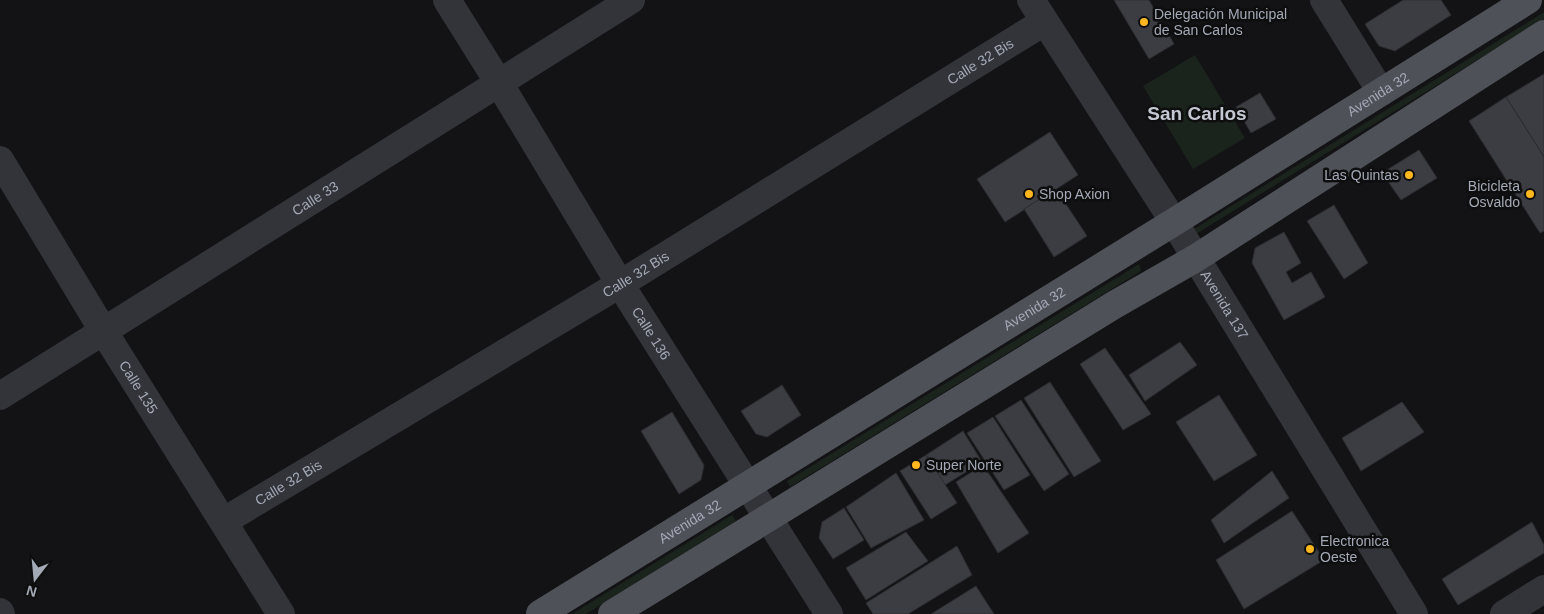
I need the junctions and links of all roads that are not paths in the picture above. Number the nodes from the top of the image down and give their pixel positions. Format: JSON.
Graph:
{"nodes":[{"id":1,"x":447,"y":0,"type":"edge"},
{"id":2,"x":631,"y":0,"type":"edge"},
{"id":3,"x":1324,"y":0,"type":"edge"},
{"id":4,"x":1528,"y":0,"type":"edge"},
{"id":5,"x":1037,"y":11,"type":"edge"},
{"id":6,"x":1544,"y":34,"type":"edge"},
{"id":7,"x":499,"y":83,"type":"junction"},
{"id":8,"x":1381,"y":92,"type":"junction"},
{"id":9,"x":0,"y":160,"type":"edge"},
{"id":10,"x":1174,"y":222,"type":"junction"},
{"id":11,"x":1196,"y":258,"type":"junction"},
{"id":12,"x":620,"y":284,"type":"junction"},
{"id":13,"x":104,"y":332,"type":"junction"},
{"id":14,"x":0,"y":396,"type":"edge"},
{"id":15,"x":748,"y":486,"type":"junction"},
{"id":16,"x":768,"y":519,"type":"junction"},
{"id":17,"x":224,"y":521,"type":"junction"},
{"id":18,"x":1544,"y":589,"type":"edge"},
{"id":19,"x":281,"y":614,"type":"edge"},
{"id":20,"x":540,"y":614,"type":"edge"},
{"id":21,"x":612,"y":614,"type":"edge"},
{"id":22,"x":829,"y":614,"type":"edge"},
{"id":23,"x":1414,"y":614,"type":"edge"},
{"id":24,"x":1504,"y":614,"type":"edge"}],
"edges":[{"from":1,"to":7,"type":"street","name":"Calle 136"},
{"from":2,"to":7,"type":"street","name":"Calle 33"},
{"from":3,"to":8,"type":"street"},
{"from":4,"to":8,"type":"main road","name":"Avenida 32"},
{"from":5,"to":10,"type":"street","name":"Avenida 137"},
{"from":5,"to":12,"type":"street","name":"Calle 32 Bis"},
{"from":6,"to":11,"type":"main road"},
{"from":7,"to":12,"type":"street","name":"Calle 136"},
{"from":7,"to":13,"type":"street","name":"Calle 33"},
{"from":8,"to":10,"type":"main road","name":"Avenida 32"},
{"from":9,"to":13,"type":"street","name":"Calle 135"},
{"from":10,"to":11,"type":"street","name":"Avenida 137"},
{"from":10,"to":15,"type":"main road","name":"Avenida 32"},
{"from":11,"to":16,"type":"main road"},
{"from":11,"to":23,"type":"street","name":"Avenida 137"},
{"from":12,"to":15,"type":"street","name":"Calle 136"},
{"from":12,"to":17,"type":"street","name":"Calle 32 Bis"},
{"from":13,"to":14,"type":"street","name":"Calle 33"},
{"from":13,"to":17,"type":"street","name":"Calle 135"},
{"from":15,"to":16,"type":"street","name":"Calle 136"},
{"from":15,"to":20,"type":"main road","name":"Avenida 32"},
{"from":16,"to":21,"type":"main road"},
{"from":16,"to":22,"type":"street","name":"Calle 136"},
{"from":17,"to":19,"type":"street","name":"Calle 135"},
{"from":18,"to":24,"type":"street"}]}
